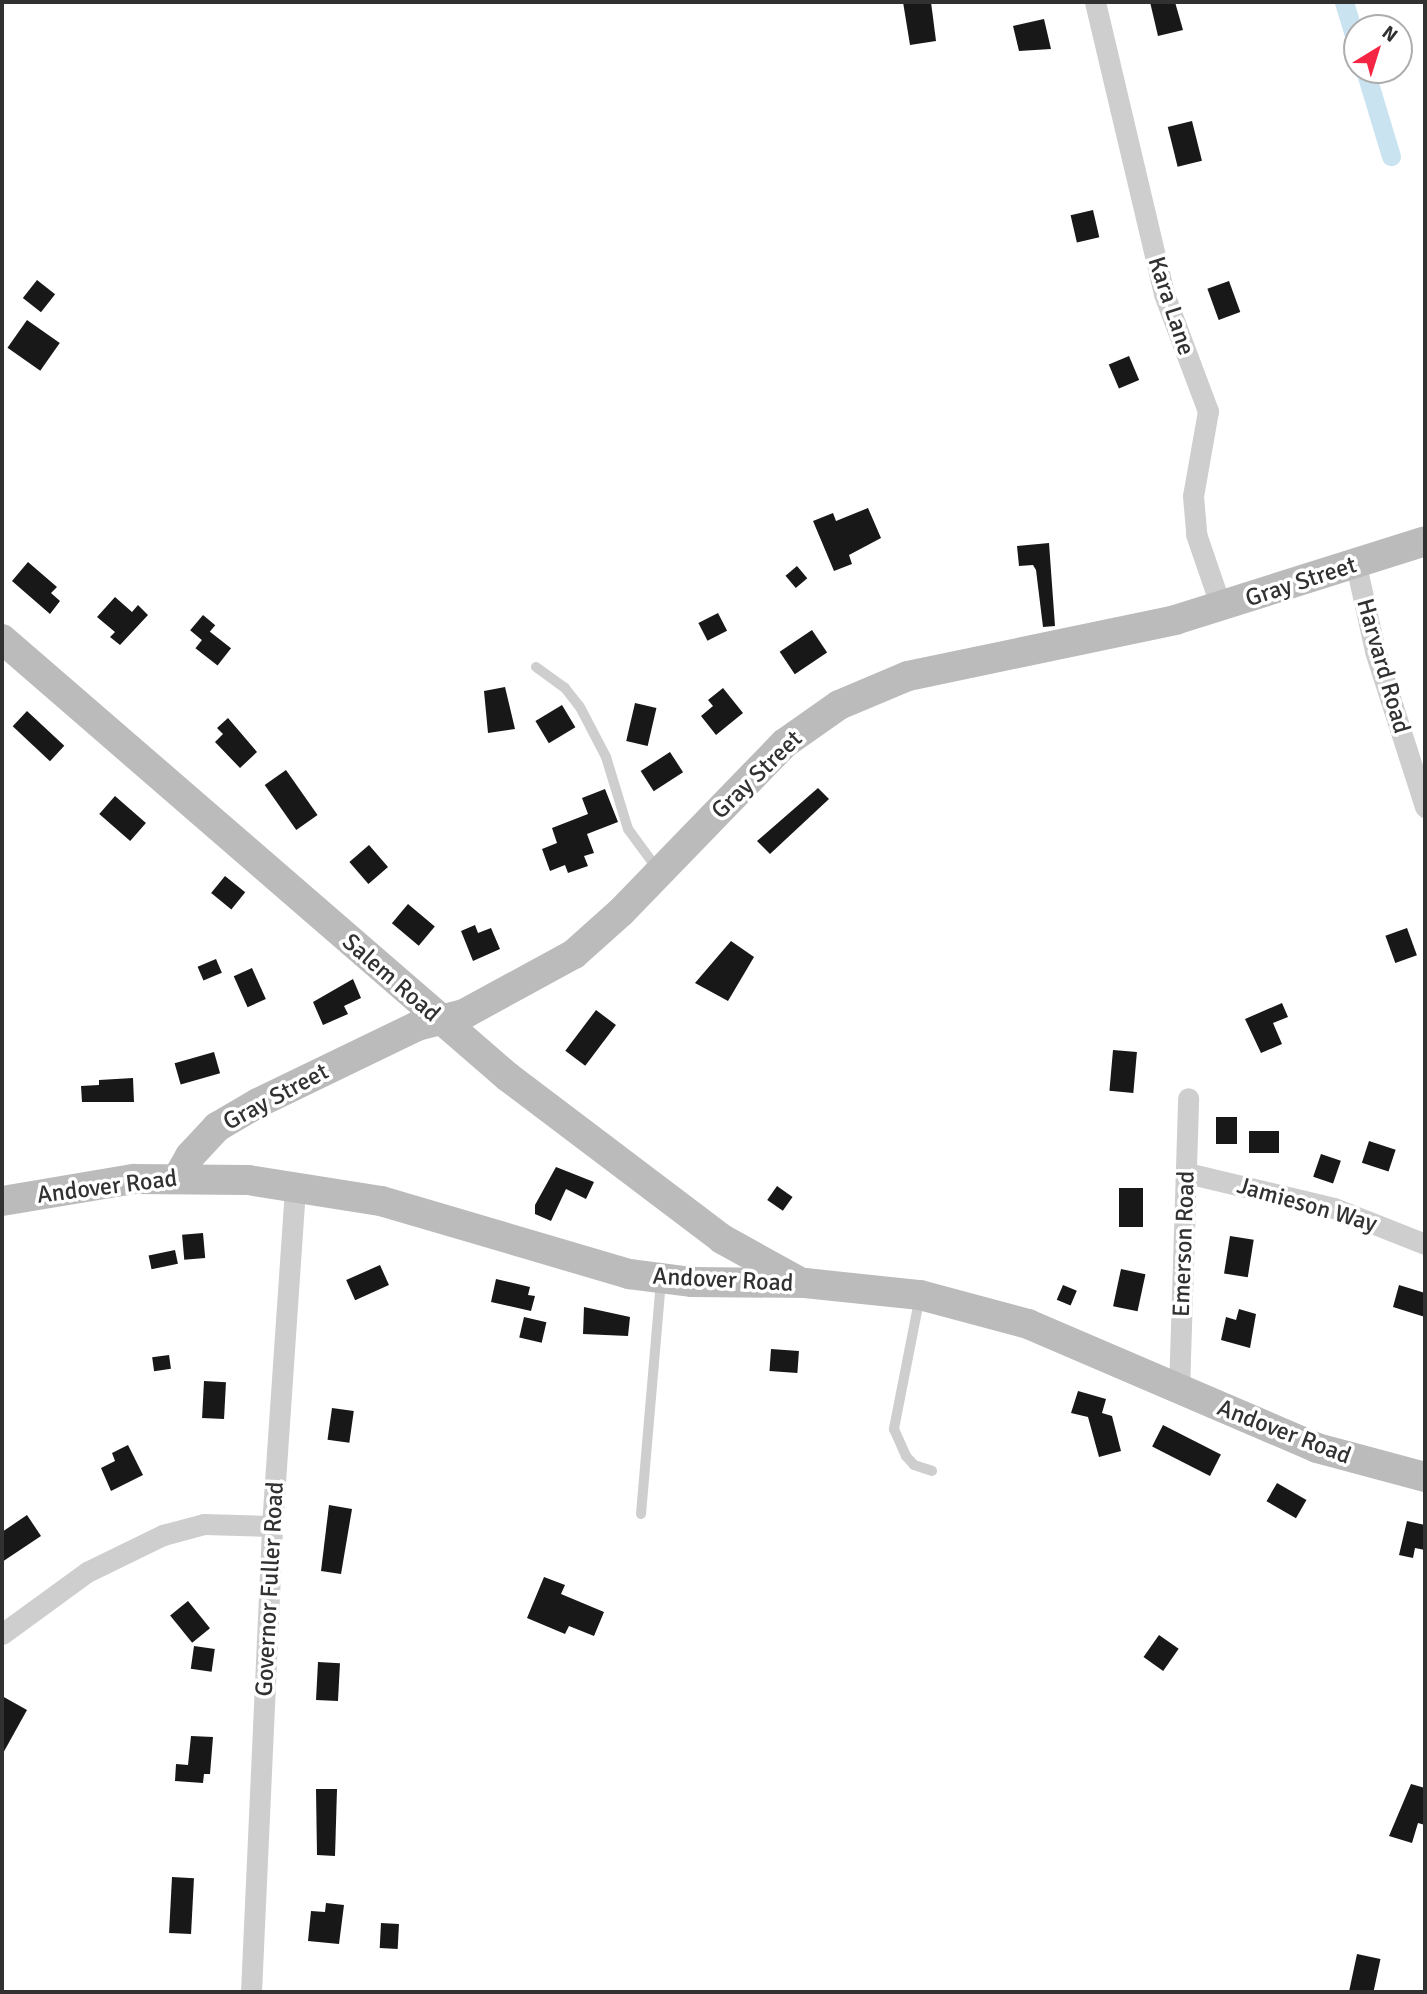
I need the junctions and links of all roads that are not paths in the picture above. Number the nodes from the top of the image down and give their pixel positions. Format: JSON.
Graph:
{"nodes":[{"id":1,"x":1095,"y":2,"type":"edge"},
{"id":2,"x":1425,"y":541,"type":"edge"},
{"id":3,"x":1356,"y":565,"type":"junction"},
{"id":4,"x":1221,"y":607,"type":"junction"},
{"id":5,"x":2,"y":639,"type":"edge"},
{"id":6,"x":536,"y":667,"type":"dead end"},
{"id":7,"x":1425,"y":807,"type":"edge"},
{"id":8,"x":660,"y":873,"type":"junction"},
{"id":9,"x":439,"y":1020,"type":"junction"},
{"id":10,"x":1188,"y":1098,"type":"dead end"},
{"id":11,"x":1187,"y":1173,"type":"junction"},
{"id":12,"x":178,"y":1177,"type":"junction"},
{"id":13,"x":295,"y":1185,"type":"junction"},
{"id":14,"x":2,"y":1201,"type":"edge"},
{"id":15,"x":722,"y":1239,"type":"junction"},
{"id":16,"x":1425,"y":1244,"type":"edge"},
{"id":17,"x":662,"y":1279,"type":"junction"},
{"id":18,"x":722,"y":1283,"type":"junction"},
{"id":19,"x":805,"y":1283,"type":"junction"},
{"id":20,"x":920,"y":1295,"type":"junction"},
{"id":21,"x":1179,"y":1390,"type":"junction"},
{"id":22,"x":932,"y":1471,"type":"dead end"},
{"id":23,"x":1425,"y":1477,"type":"edge"},
{"id":24,"x":641,"y":1514,"type":"dead end"},
{"id":25,"x":272,"y":1526,"type":"junction"},
{"id":26,"x":2,"y":1634,"type":"edge"},
{"id":27,"x":251,"y":1992,"type":"edge"}],
"edges":[{"from":1,"to":4,"type":"street","name":"Kara Lane"},
{"from":2,"to":3,"type":"main road","name":"Gray Street"},
{"from":3,"to":4,"type":"main road","name":"Gray Street"},
{"from":3,"to":7,"type":"street","name":"Harvard Road"},
{"from":4,"to":8,"type":"main road","name":"Gray Street"},
{"from":5,"to":9,"type":"main road","name":"Salem Road"},
{"from":6,"to":8,"type":"lane"},
{"from":8,"to":9,"type":"main road","name":"Gray Street"},
{"from":9,"to":12,"type":"main road","name":"Gray Street"},
{"from":9,"to":15,"type":"main road","name":"Salem Road"},
{"from":10,"to":11,"type":"street","name":"Emerson Road"},
{"from":11,"to":16,"type":"street","name":"Jamieson Way"},
{"from":11,"to":21,"type":"street","name":"Emerson Road"},
{"from":12,"to":13,"type":"main road","name":"Andover Road"},
{"from":12,"to":14,"type":"main road","name":"Andover Road"},
{"from":13,"to":17,"type":"main road","name":"Andover Road"},
{"from":13,"to":25,"type":"street","name":"Governor Fuller Road"},
{"from":15,"to":18,"type":"main road"},
{"from":15,"to":19,"type":"main road","name":"Salem Road"},
{"from":17,"to":18,"type":"main road","name":"Andover Road"},
{"from":17,"to":24,"type":"lane"},
{"from":18,"to":19,"type":"main road","name":"Andover Road"},
{"from":19,"to":20,"type":"main road","name":"Andover Road"},
{"from":20,"to":21,"type":"main road","name":"Andover Road"},
{"from":20,"to":22,"type":"lane"},
{"from":21,"to":23,"type":"main road","name":"Andover Road"},
{"from":25,"to":26,"type":"street"},
{"from":25,"to":27,"type":"street","name":"Governor Fuller Road"}]}
